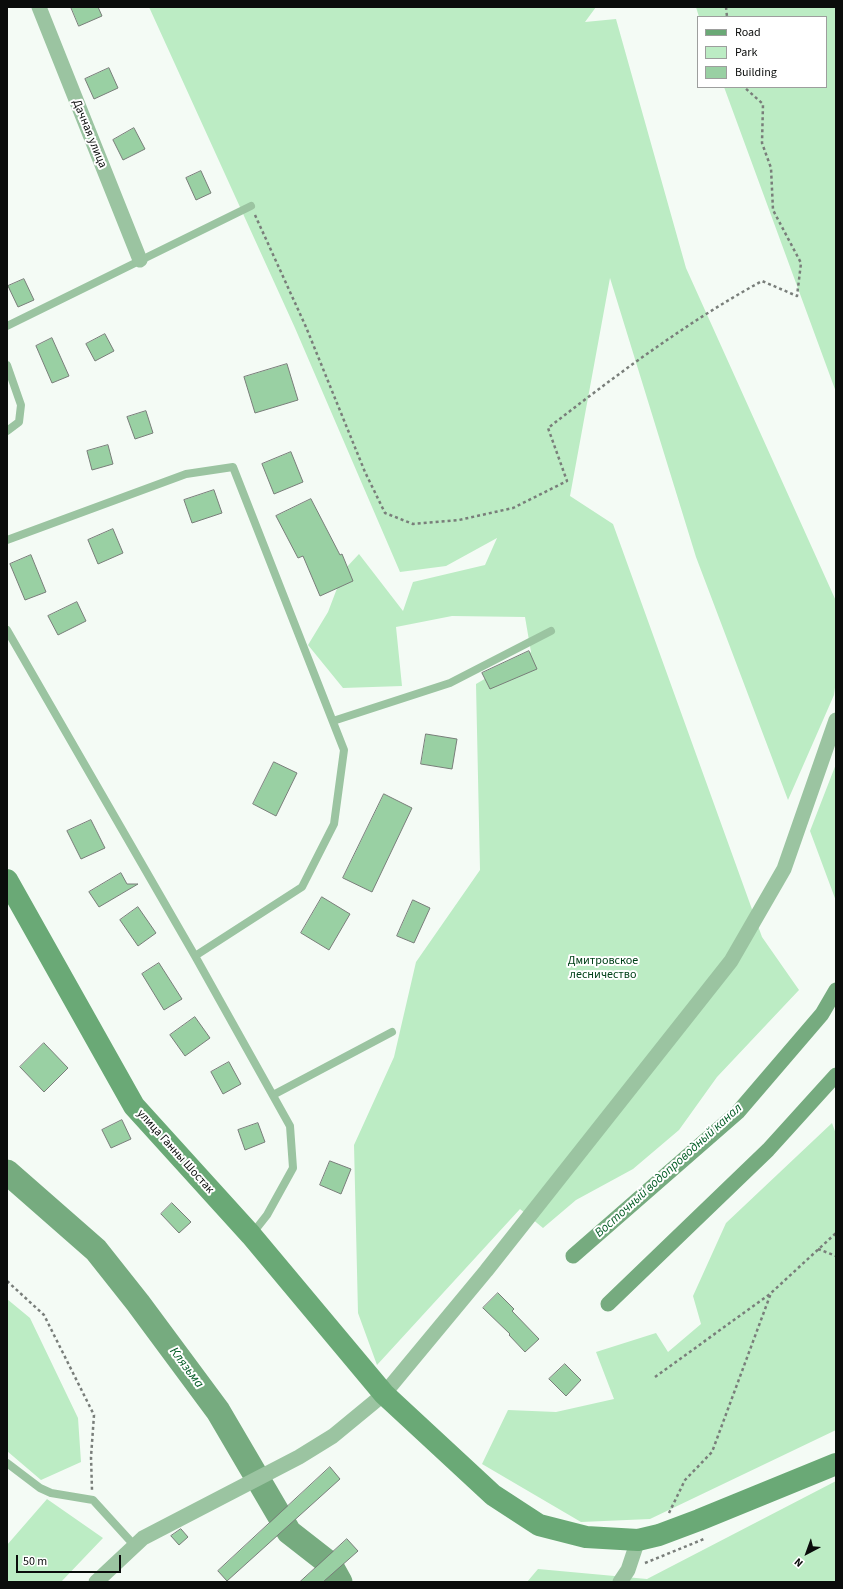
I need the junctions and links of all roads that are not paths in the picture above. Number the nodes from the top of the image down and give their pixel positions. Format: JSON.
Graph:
{"nodes":[{"id":1,"x":39,"y":7,"type":"edge"},
{"id":2,"x":251,"y":206,"type":"road end"},
{"id":3,"x":140,"y":260,"type":"junction"},
{"id":4,"x":7,"y":326,"type":"edge"},
{"id":5,"x":7,"y":365,"type":"edge"},
{"id":6,"x":7,"y":431,"type":"edge"},
{"id":7,"x":7,"y":540,"type":"edge"},
{"id":8,"x":7,"y":630,"type":"edge"},
{"id":9,"x":551,"y":631,"type":"dead end"},
{"id":10,"x":836,"y":720,"type":"edge"},
{"id":11,"x":333,"y":721,"type":"junction"},
{"id":12,"x":7,"y":880,"type":"edge"},
{"id":13,"x":195,"y":956,"type":"junction"},
{"id":14,"x":392,"y":1032,"type":"dead end"},
{"id":15,"x":273,"y":1096,"type":"junction"},
{"id":16,"x":251,"y":1235,"type":"junction"},
{"id":17,"x":384,"y":1394,"type":"junction"},
{"id":18,"x":7,"y":1463,"type":"edge"},
{"id":19,"x":836,"y":1464,"type":"edge"},
{"id":20,"x":638,"y":1540,"type":"junction"},
{"id":21,"x":134,"y":1545,"type":"junction"},
{"id":22,"x":96,"y":1582,"type":"edge"},
{"id":23,"x":620,"y":1582,"type":"edge"}],
"edges":[{"from":1,"to":3,"type":"street","name":"Дачная улица"},
{"from":2,"to":3,"type":"lane"},
{"from":3,"to":4,"type":"lane"},
{"from":5,"to":6,"type":"lane"},
{"from":7,"to":11,"type":"lane"},
{"from":8,"to":13,"type":"lane"},
{"from":9,"to":11,"type":"lane"},
{"from":10,"to":17,"type":"street"},
{"from":11,"to":13,"type":"lane"},
{"from":12,"to":16,"type":"main road","name":"улица Ганны Шостак"},
{"from":13,"to":15,"type":"lane"},
{"from":14,"to":15,"type":"lane"},
{"from":15,"to":16,"type":"lane"},
{"from":16,"to":17,"type":"main road","name":"улица Ганны Шостак"},
{"from":17,"to":20,"type":"main road","name":"улица Ганны Шостак"},
{"from":17,"to":21,"type":"street"},
{"from":18,"to":21,"type":"lane"},
{"from":19,"to":20,"type":"main road","name":"улица Ганны Шостак"},
{"from":20,"to":23,"type":"street"},
{"from":21,"to":22,"type":"street"}]}
